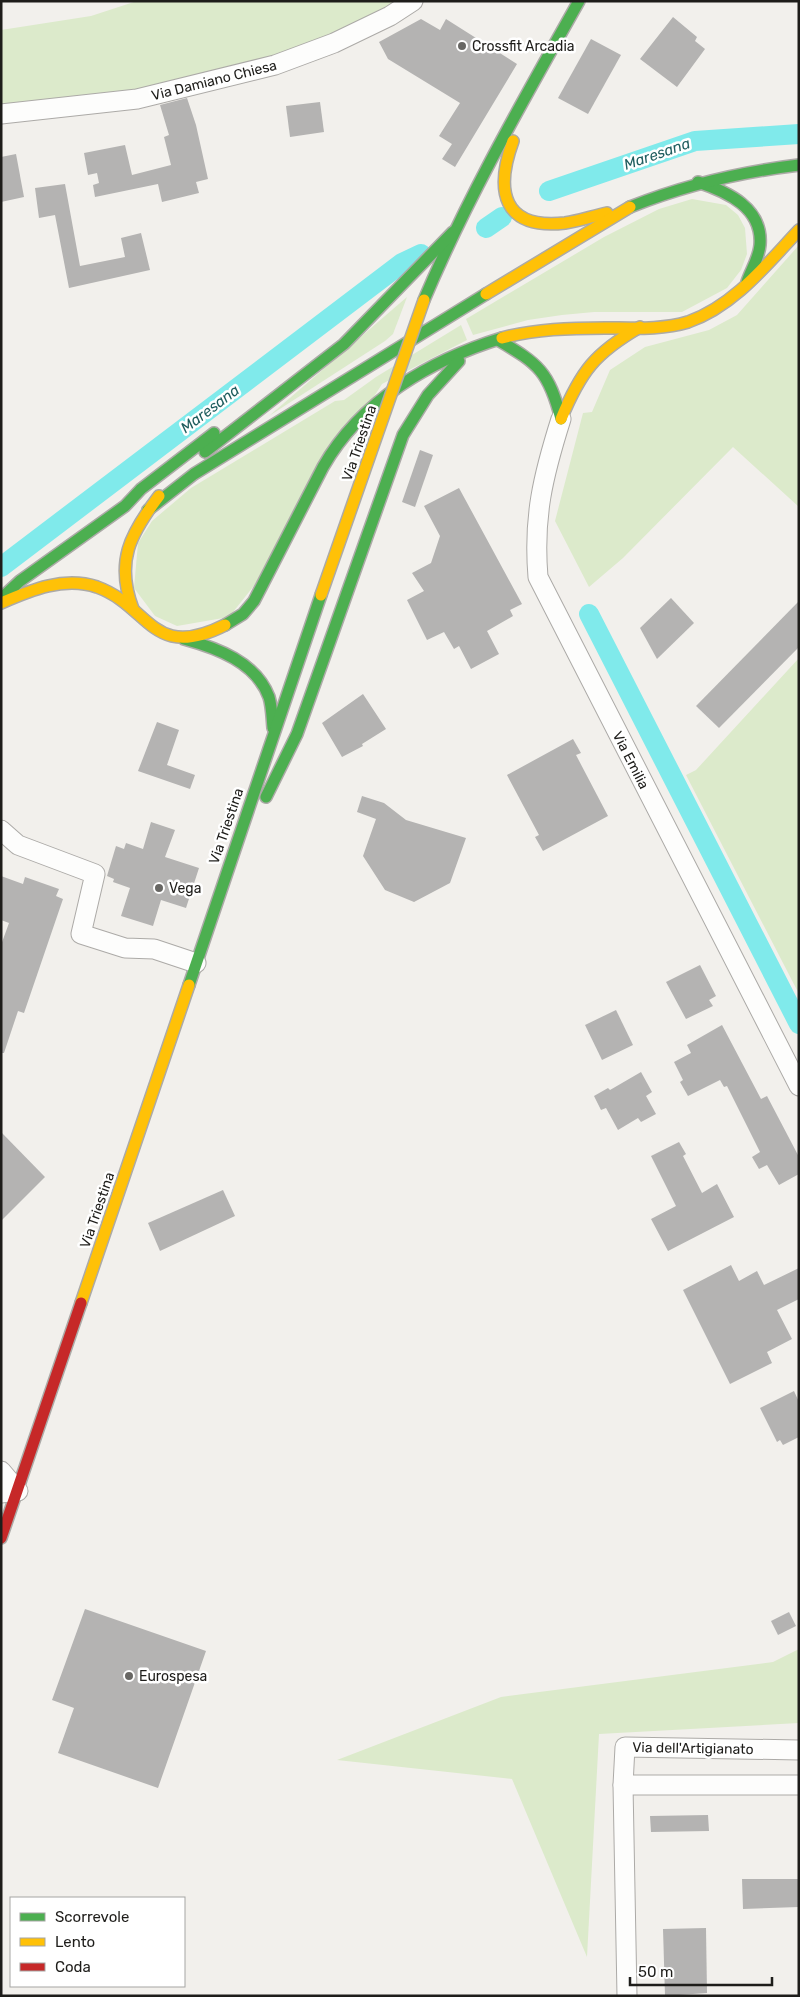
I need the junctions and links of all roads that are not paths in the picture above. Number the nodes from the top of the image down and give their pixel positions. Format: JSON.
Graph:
{"nodes":[{"id":1,"x":413,"y":1,"type":"edge"},
{"id":2,"x":579,"y":1,"type":"edge"},
{"id":3,"x":537,"y":78,"type":"junction"},
{"id":4,"x":1,"y":114,"type":"edge"},
{"id":5,"x":799,"y":165,"type":"edge"},
{"id":6,"x":698,"y":182,"type":"junction"},
{"id":7,"x":625,"y":209,"type":"junction"},
{"id":8,"x":799,"y":230,"type":"edge"},
{"id":9,"x":452,"y":232,"type":"junction"},
{"id":10,"x":745,"y":287,"type":"junction"},
{"id":11,"x":385,"y":301,"type":"junction"},
{"id":12,"x":642,"y":326,"type":"junction"},
{"id":13,"x":498,"y":340,"type":"junction"},
{"id":14,"x":470,"y":350,"type":"junction"},
{"id":15,"x":561,"y":420,"type":"junction"},
{"id":16,"x":166,"y":491,"type":"junction"},
{"id":17,"x":125,"y":506,"type":"junction"},
{"id":18,"x":1,"y":599,"type":"edge"},
{"id":19,"x":1,"y":604,"type":"edge"},
{"id":20,"x":133,"y":609,"type":"junction"},
{"id":21,"x":182,"y":638,"type":"junction"},
{"id":22,"x":274,"y":731,"type":"junction"},
{"id":23,"x":1,"y":830,"type":"edge"},
{"id":24,"x":223,"y":880,"type":"junction"},
{"id":25,"x":196,"y":963,"type":"junction"},
{"id":26,"x":799,"y":1086,"type":"edge"},
{"id":27,"x":1,"y":1471,"type":"edge"},
{"id":28,"x":10,"y":1492,"type":"edge"},
{"id":29,"x":1,"y":1538,"type":"edge"},
{"id":30,"x":799,"y":1750,"type":"edge"},
{"id":31,"x":623,"y":1785,"type":"junction"},
{"id":32,"x":799,"y":1785,"type":"edge"},
{"id":33,"x":627,"y":1996,"type":"edge"}],
"edges":[{"from":1,"to":4,"type":"street","name":"Via Damiano Chiesa"},
{"from":2,"to":3,"type":"street"},
{"from":3,"to":7,"type":"street"},
{"from":3,"to":9,"type":"street","name":"Via Triestina"},
{"from":5,"to":6,"type":"street"},
{"from":6,"to":7,"type":"street"},
{"from":6,"to":10,"type":"street"},
{"from":7,"to":16,"type":"street"},
{"from":8,"to":10,"type":"street"},
{"from":9,"to":11,"type":"street"},
{"from":9,"to":22,"type":"street","name":"Via Triestina","bridge":true},
{"from":10,"to":12,"type":"street"},
{"from":11,"to":16,"type":"street"},
{"from":11,"to":17,"type":"street"},
{"from":12,"to":13,"type":"street"},
{"from":12,"to":15,"type":"street"},
{"from":13,"to":14,"type":"street"},
{"from":13,"to":15,"type":"street"},
{"from":14,"to":21,"type":"street"},
{"from":14,"to":24,"type":"street"},
{"from":15,"to":26,"type":"street","name":"Via Emilia"},
{"from":16,"to":17,"type":"street"},
{"from":16,"to":20,"type":"street"},
{"from":17,"to":18,"type":"street"},
{"from":19,"to":20,"type":"street"},
{"from":20,"to":21,"type":"street"},
{"from":21,"to":22,"type":"street"},
{"from":22,"to":24,"type":"street","name":"Via Triestina"},
{"from":23,"to":25,"type":"street"},
{"from":24,"to":25,"type":"street","name":"Via Triestina"},
{"from":25,"to":28,"type":"street","name":"Via Triestina"},
{"from":27,"to":28,"type":"street"},
{"from":28,"to":29,"type":"street","name":"Via Triestina"},
{"from":30,"to":31,"type":"street","name":"Via dell'Artigianato"},
{"from":31,"to":32,"type":"street"},
{"from":31,"to":33,"type":"street","name":"Via dell'Artigianato"}]}
